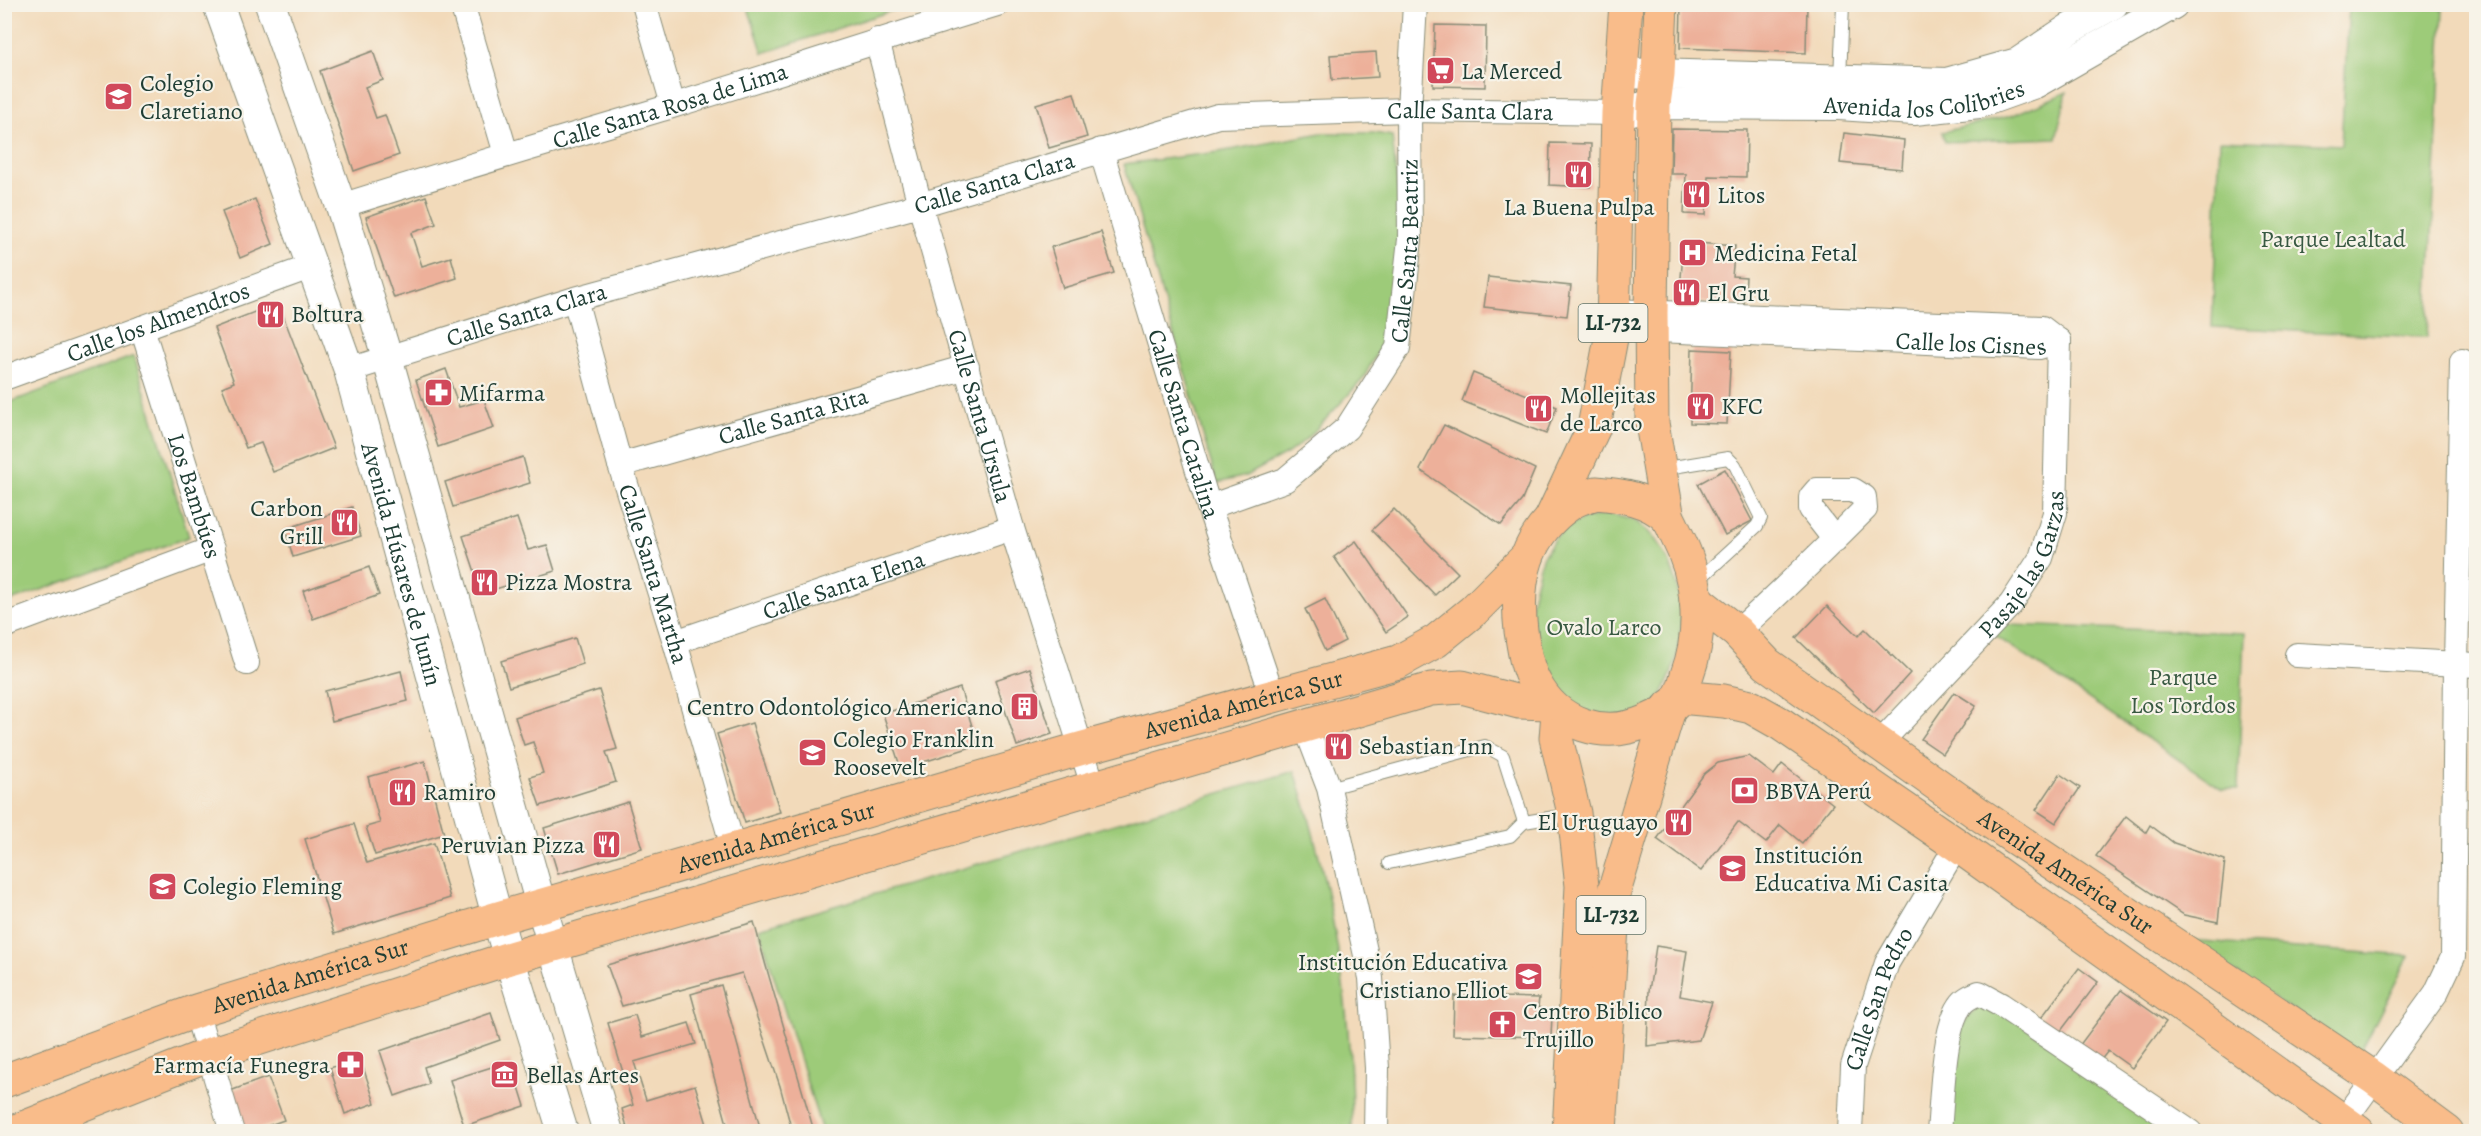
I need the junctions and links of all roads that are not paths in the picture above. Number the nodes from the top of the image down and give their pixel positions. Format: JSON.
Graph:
{"nodes":[{"id":1,"x":462,"y":4,"type":"edge"},
{"id":2,"x":644,"y":4,"type":"edge"},
{"id":3,"x":997,"y":4,"type":"edge"},
{"id":4,"x":1415,"y":4,"type":"edge"},
{"id":5,"x":1626,"y":4,"type":"edge"},
{"id":6,"x":1661,"y":4,"type":"edge"},
{"id":7,"x":1843,"y":4,"type":"edge"},
{"id":8,"x":2113,"y":4,"type":"edge"},
{"id":9,"x":2173,"y":4,"type":"edge"},
{"id":10,"x":272,"y":10,"type":"edge"},
{"id":11,"x":222,"y":18,"type":"edge"},
{"id":12,"x":877,"y":40,"type":"junction"},
{"id":13,"x":1621,"y":73,"type":"junction"},
{"id":14,"x":1656,"y":89,"type":"junction"},
{"id":15,"x":1840,"y":92,"type":"junction"},
{"id":16,"x":673,"y":105,"type":"junction"},
{"id":17,"x":1409,"y":110,"type":"junction"},
{"id":18,"x":1618,"y":113,"type":"junction"},
{"id":19,"x":1101,"y":150,"type":"junction"},
{"id":20,"x":506,"y":154,"type":"junction"},
{"id":21,"x":341,"y":206,"type":"junction"},
{"id":22,"x":920,"y":206,"type":"junction"},
{"id":23,"x":310,"y":267,"type":"junction"},
{"id":24,"x":575,"y":299,"type":"junction"},
{"id":25,"x":1613,"y":319,"type":"junction"},
{"id":26,"x":1651,"y":321,"type":"junction"},
{"id":27,"x":142,"y":328,"type":"junction"},
{"id":28,"x":2059,"y":341,"type":"joint"},
{"id":29,"x":387,"y":357,"type":"junction"},
{"id":30,"x":2462,"y":361,"type":"dead end"},
{"id":31,"x":967,"y":367,"type":"junction"},
{"id":32,"x":349,"y":370,"type":"junction"},
{"id":33,"x":4,"y":378,"type":"edge"},
{"id":34,"x":620,"y":465,"type":"junction"},
{"id":35,"x":1660,"y":469,"type":"junction"},
{"id":36,"x":1209,"y":507,"type":"junction"},
{"id":37,"x":1668,"y":519,"type":"junction"},
{"id":38,"x":1550,"y":521,"type":"junction"},
{"id":39,"x":1012,"y":528,"type":"junction"},
{"id":40,"x":1835,"y":540,"type":"dead end"},
{"id":41,"x":212,"y":549,"type":"junction"},
{"id":42,"x":1525,"y":559,"type":"junction"},
{"id":43,"x":1695,"y":591,"type":"junction"},
{"id":44,"x":4,"y":626,"type":"edge"},
{"id":45,"x":1737,"y":632,"type":"junction"},
{"id":46,"x":675,"y":642,"type":"junction"},
{"id":47,"x":2297,"y":655,"type":"dead end"},
{"id":48,"x":247,"y":663,"type":"dead end"},
{"id":49,"x":2466,"y":665,"type":"edge"},
{"id":50,"x":1273,"y":697,"type":"junction"},
{"id":51,"x":1675,"y":702,"type":"junction"},
{"id":52,"x":1552,"y":707,"type":"junction"},
{"id":53,"x":1305,"y":725,"type":"junction"},
{"id":54,"x":1879,"y":744,"type":"junction"},
{"id":55,"x":1083,"y":748,"type":"junction"},
{"id":56,"x":1329,"y":788,"type":"junction"},
{"id":57,"x":1095,"y":789,"type":"junction"},
{"id":58,"x":1574,"y":813,"type":"junction"},
{"id":59,"x":1524,"y":822,"type":"junction"},
{"id":60,"x":1957,"y":845,"type":"junction"},
{"id":61,"x":734,"y":851,"type":"junction"},
{"id":62,"x":1389,"y":863,"type":"dead end"},
{"id":63,"x":541,"y":905,"type":"junction"},
{"id":64,"x":498,"y":918,"type":"junction"},
{"id":65,"x":1596,"y":924,"type":"junction"},
{"id":66,"x":553,"y":945,"type":"junction"},
{"id":67,"x":510,"y":958,"type":"junction"},
{"id":68,"x":196,"y":1011,"type":"junction"},
{"id":69,"x":210,"y":1054,"type":"junction"},
{"id":70,"x":2374,"y":1078,"type":"junction"},
{"id":71,"x":4,"y":1081,"type":"edge"},
{"id":72,"x":2350,"y":1126,"type":"edge"},
{"id":73,"x":13,"y":1131,"type":"edge"},
{"id":74,"x":232,"y":1131,"type":"edge"},
{"id":75,"x":563,"y":1131,"type":"edge"},
{"id":76,"x":608,"y":1131,"type":"edge"},
{"id":77,"x":1376,"y":1131,"type":"edge"},
{"id":78,"x":1569,"y":1131,"type":"edge"},
{"id":79,"x":1600,"y":1131,"type":"edge"},
{"id":80,"x":1850,"y":1131,"type":"edge"},
{"id":81,"x":1940,"y":1131,"type":"edge"},
{"id":82,"x":2190,"y":1131,"type":"edge"},
{"id":83,"x":2447,"y":1131,"type":"edge"}],
"edges":[{"from":1,"to":20,"type":"street"},
{"from":2,"to":16,"type":"street"},
{"from":3,"to":12,"type":"street","name":"Calle Santa Rosa de Lima"},
{"from":4,"to":17,"type":"street","name":"Calle Santa Beatriz"},
{"from":5,"to":13,"type":"main road","number":"LI-732"},
{"from":6,"to":14,"type":"main road","number":"LI-732"},
{"from":7,"to":15,"type":"lane"},
{"from":8,"to":15,"type":"street","name":"Avenida los Colibries"},
{"from":9,"to":15,"type":"street","name":"Avenida los Colibries"},
{"from":10,"to":11,"type":"street"},
{"from":10,"to":21,"type":"street","name":"Avenida Húsares de Junín"},
{"from":11,"to":23,"type":"street","name":"Avenida Húsares de Junín"},
{"from":12,"to":16,"type":"street","name":"Calle Santa Rosa de Lima"},
{"from":12,"to":22,"type":"street","name":"Calle Santa Ursula"},
{"from":13,"to":14,"type":"street","name":"Avenida los Colibries"},
{"from":13,"to":18,"type":"main road","number":"LI-732"},
{"from":14,"to":15,"type":"street","name":"Avenida los Colibries"},
{"from":14,"to":18,"type":"street","name":"Calle Santa Clara"},
{"from":14,"to":26,"type":"main road","number":"LI-732"},
{"from":16,"to":20,"type":"street","name":"Calle Santa Rosa de Lima"},
{"from":17,"to":18,"type":"street","name":"Calle Santa Clara"},
{"from":17,"to":19,"type":"street","name":"Calle Santa Clara"},
{"from":17,"to":36,"type":"street","name":"Calle Santa Beatriz"},
{"from":18,"to":25,"type":"main road","number":"LI-732"},
{"from":19,"to":22,"type":"street","name":"Calle Santa Clara"},
{"from":19,"to":36,"type":"street","name":"Calle Santa Catalina"},
{"from":20,"to":21,"type":"street","name":"Calle Santa Rosa de Lima"},
{"from":21,"to":29,"type":"street","name":"Avenida Húsares de Junín"},
{"from":22,"to":24,"type":"street","name":"Calle Santa Clara"},
{"from":22,"to":31,"type":"street","name":"Calle Santa Ursula"},
{"from":23,"to":27,"type":"street","name":"Calle los Almendros"},
{"from":23,"to":32,"type":"street","name":"Avenida Húsares de Junín"},
{"from":24,"to":29,"type":"street","name":"Calle Santa Clara"},
{"from":24,"to":34,"type":"street","name":"Calle Santa Martha"},
{"from":25,"to":26,"type":"street","name":"Calle los Cisnes"},
{"from":25,"to":38,"type":"main road","number":"LI-732"},
{"from":26,"to":28,"type":"street","name":"Calle los Cisnes"},
{"from":26,"to":35,"type":"main road","number":"LI-732"},
{"from":27,"to":33,"type":"street","name":"Calle los Almendros"},
{"from":27,"to":41,"type":"street","name":"Los Bambúes"},
{"from":28,"to":54,"type":"street","name":"Pasaje las Garzas"},
{"from":29,"to":32,"type":"street","name":"Calle Santa Clara"},
{"from":29,"to":63,"type":"street","name":"Avenida Húsares de Junín"},
{"from":30,"to":49,"type":"street"},
{"from":31,"to":34,"type":"street","name":"Calle Santa Rita"},
{"from":31,"to":39,"type":"street","name":"Calle Santa Ursula"},
{"from":32,"to":64,"type":"street","name":"Avenida Húsares de Junín"},
{"from":34,"to":46,"type":"street","name":"Calle Santa Martha"},
{"from":35,"to":37,"type":"main road","number":"LI-732"},
{"from":35,"to":43,"type":"lane"},
{"from":36,"to":50,"type":"street","name":"Calle Santa Catalina"},
{"from":37,"to":38,"type":"main road"},
{"from":37,"to":43,"type":"main road"},
{"from":38,"to":42,"type":"main road"},
{"from":39,"to":46,"type":"street","name":"Calle Santa Elena"},
{"from":39,"to":55,"type":"street","name":"Calle Santa Ursula"},
{"from":40,"to":45,"type":"street"},
{"from":41,"to":44,"type":"street"},
{"from":41,"to":48,"type":"street","name":"Los Bambúes"},
{"from":42,"to":50,"type":"main road","name":"Avenida América Sur"},
{"from":42,"to":52,"type":"main road"},
{"from":43,"to":45,"type":"main road","name":"Avenida América Sur"},
{"from":43,"to":51,"type":"main road"},
{"from":45,"to":54,"type":"main road","name":"Avenida América Sur"},
{"from":46,"to":61,"type":"street","name":"Calle Santa Martha"},
{"from":47,"to":49,"type":"street"},
{"from":49,"to":70,"type":"street"},
{"from":50,"to":55,"type":"main road","name":"Avenida América Sur"},
{"from":51,"to":52,"type":"main road"},
{"from":51,"to":60,"type":"main road","name":"Avenida América Sur"},
{"from":51,"to":65,"type":"main road","number":"LI-732"},
{"from":52,"to":53,"type":"main road","name":"Avenida América Sur"},
{"from":52,"to":58,"type":"main road","number":"LI-732"},
{"from":53,"to":56,"type":"street"},
{"from":53,"to":57,"type":"main road","name":"Avenida América Sur"},
{"from":54,"to":70,"type":"main road","name":"Avenida América Sur"},
{"from":55,"to":57,"type":"street","name":"Calle Santa Ursula"},
{"from":55,"to":61,"type":"main road","name":"Avenida América Sur"},
{"from":56,"to":59,"type":"lane"},
{"from":56,"to":77,"type":"street"},
{"from":57,"to":66,"type":"main road","name":"Avenida América Sur"},
{"from":58,"to":59,"type":"lane"},
{"from":58,"to":65,"type":"main road","number":"LI-732"},
{"from":59,"to":62,"type":"lane"},
{"from":60,"to":72,"type":"main road","name":"Avenida América Sur"},
{"from":60,"to":80,"type":"street","name":"Calle San Pedro"},
{"from":61,"to":63,"type":"main road","name":"Avenida América Sur"},
{"from":63,"to":64,"type":"main road","name":"Avenida América Sur"},
{"from":63,"to":66,"type":"street","name":"Avenida Húsares de Junín"},
{"from":64,"to":67,"type":"street","name":"Avenida Húsares de Junín"},
{"from":64,"to":68,"type":"main road","name":"Avenida América Sur"},
{"from":65,"to":78,"type":"main road","number":"LI-732"},
{"from":65,"to":79,"type":"main road","number":"LI-732"},
{"from":66,"to":67,"type":"main road","name":"Avenida América Sur"},
{"from":66,"to":76,"type":"street","name":"Avenida Húsares de Junín"},
{"from":67,"to":69,"type":"main road","name":"Avenida América Sur"},
{"from":67,"to":75,"type":"street","name":"Avenida Húsares de Junín"},
{"from":68,"to":69,"type":"street"},
{"from":68,"to":71,"type":"main road","name":"Avenida América Sur"},
{"from":69,"to":73,"type":"main road","name":"Avenida América Sur"},
{"from":69,"to":74,"type":"street"},
{"from":70,"to":72,"type":"street"},
{"from":70,"to":83,"type":"main road","name":"Avenida América Sur"},
{"from":81,"to":82,"type":"street"}]}
